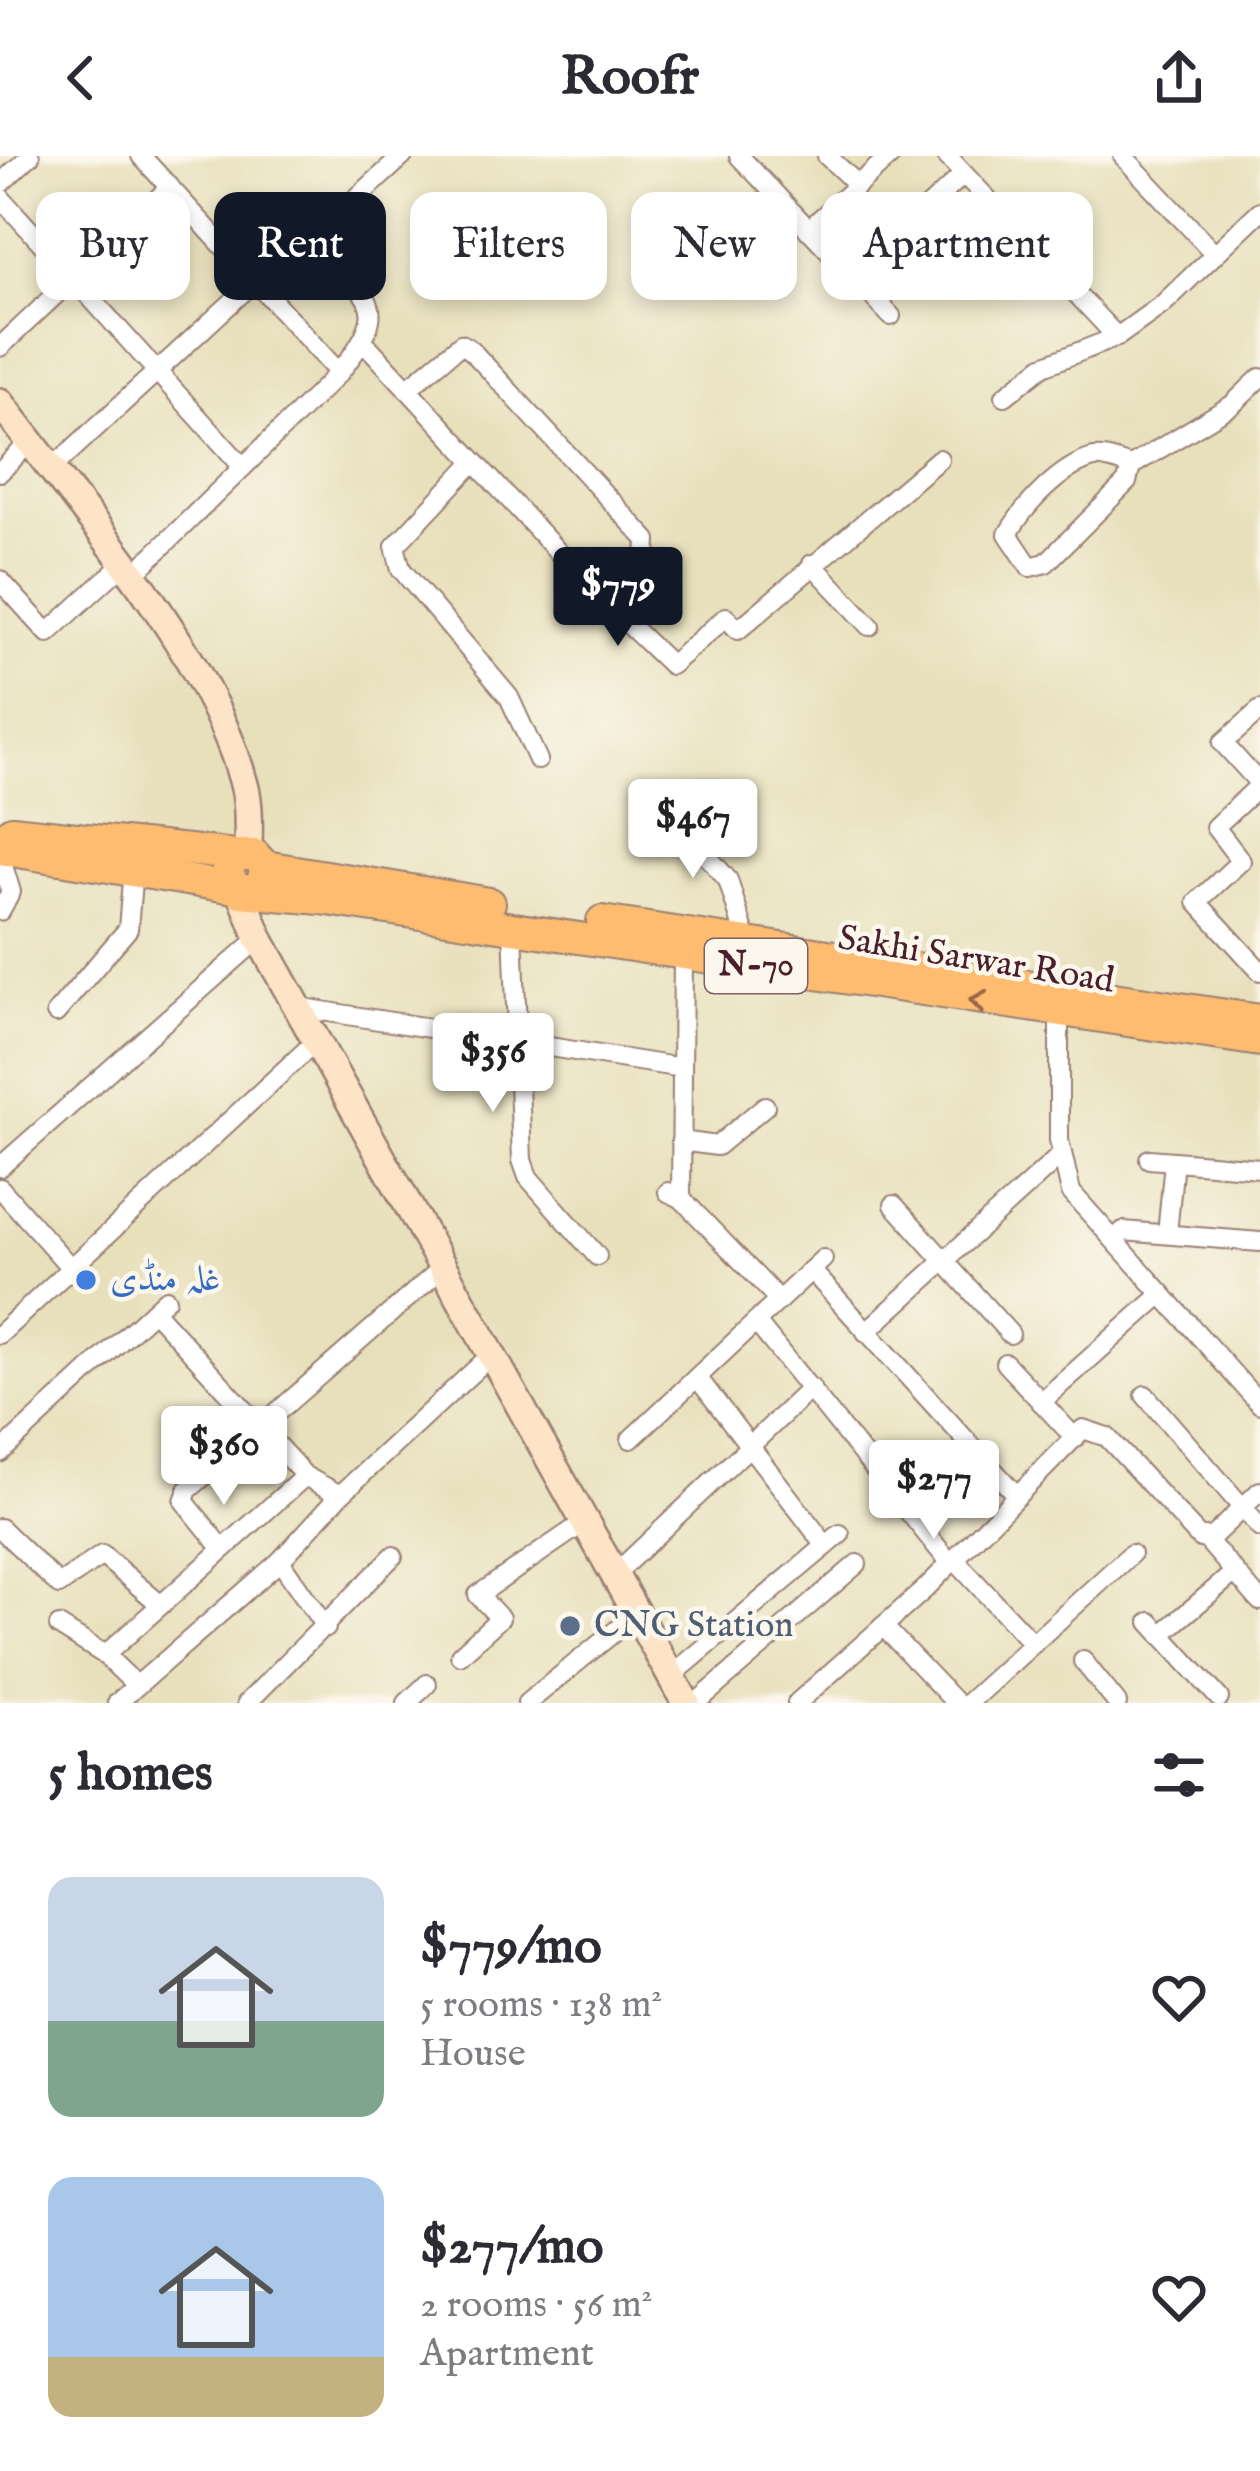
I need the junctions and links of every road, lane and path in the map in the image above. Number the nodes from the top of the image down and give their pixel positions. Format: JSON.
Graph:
{"nodes":[{"id":1,"x":30,"y":156,"type":"edge"},
{"id":2,"x":141,"y":156,"type":"edge"},
{"id":3,"x":403,"y":156,"type":"edge"},
{"id":4,"x":739,"y":156,"type":"edge"},
{"id":5,"x":827,"y":156,"type":"edge"},
{"id":6,"x":890,"y":156,"type":"edge"},
{"id":7,"x":947,"y":156,"type":"edge"},
{"id":8,"x":1123,"y":156,"type":"edge"},
{"id":9,"x":964,"y":174,"type":"junction"},
{"id":10,"x":0,"y":184,"type":"edge"},
{"id":11,"x":858,"y":185,"type":"junction"},
{"id":12,"x":170,"y":187,"type":"junction"},
{"id":13,"x":165,"y":192,"type":"edge"},
{"id":14,"x":945,"y":192,"type":"edge"},
{"id":15,"x":0,"y":197,"type":"edge"},
{"id":16,"x":1260,"y":211,"type":"edge"},
{"id":17,"x":808,"y":230,"type":"junction"},
{"id":18,"x":214,"y":236,"type":"edge"},
{"id":19,"x":36,"y":237,"type":"edge"},
{"id":20,"x":821,"y":243,"type":"edge"},
{"id":21,"x":1215,"y":254,"type":"junction"},
{"id":22,"x":50,"y":300,"type":"edge"},
{"id":23,"x":93,"y":300,"type":"edge"},
{"id":24,"x":234,"y":300,"type":"edge"},
{"id":25,"x":272,"y":300,"type":"edge"},
{"id":26,"x":876,"y":300,"type":"edge"},
{"id":27,"x":891,"y":316,"type":"dead end"},
{"id":28,"x":1117,"y":337,"type":"junction"},
{"id":29,"x":364,"y":342,"type":"junction"},
{"id":30,"x":0,"y":347,"type":"edge"},
{"id":31,"x":157,"y":371,"type":"junction"},
{"id":32,"x":339,"y":373,"type":"junction"},
{"id":33,"x":1260,"y":378,"type":"edge"},
{"id":34,"x":407,"y":389,"type":"junction"},
{"id":35,"x":1244,"y":394,"type":"junction"},
{"id":36,"x":1005,"y":396,"type":"dead end"},
{"id":37,"x":0,"y":402,"type":"edge"},
{"id":38,"x":1260,"y":411,"type":"edge"},
{"id":39,"x":30,"y":442,"type":"junction"},
{"id":40,"x":939,"y":459,"type":"dead end"},
{"id":41,"x":474,"y":462,"type":"junction"},
{"id":42,"x":1132,"y":466,"type":"junction"},
{"id":43,"x":243,"y":467,"type":"junction"},
{"id":44,"x":50,"y":470,"type":"junction"},
{"id":45,"x":0,"y":472,"type":"edge"},
{"id":46,"x":812,"y":564,"type":"junction"},
{"id":47,"x":127,"y":571,"type":"junction"},
{"id":48,"x":0,"y":580,"type":"edge"},
{"id":49,"x":602,"y":595,"type":"junction"},
{"id":50,"x":870,"y":626,"type":"dead end"},
{"id":51,"x":1260,"y":710,"type":"edge"},
{"id":52,"x":538,"y":760,"type":"dead end"},
{"id":53,"x":1260,"y":784,"type":"edge"},
{"id":54,"x":664,"y":806,"type":"dead end"},
{"id":55,"x":0,"y":829,"type":"edge"},
{"id":56,"x":0,"y":852,"type":"edge"},
{"id":57,"x":133,"y":869,"type":"junction"},
{"id":58,"x":246,"y":874,"type":"junction"},
{"id":59,"x":0,"y":911,"type":"edge"},
{"id":60,"x":513,"y":928,"type":"junction"},
{"id":61,"x":260,"y":938,"type":"junction"},
{"id":62,"x":747,"y":942,"type":"junction"},
{"id":63,"x":683,"y":954,"type":"junction"},
{"id":64,"x":1258,"y":965,"type":"edge"},
{"id":65,"x":297,"y":1006,"type":"junction"},
{"id":66,"x":56,"y":1013,"type":"dead end"},
{"id":67,"x":1059,"y":1014,"type":"junction"},
{"id":68,"x":1260,"y":1020,"type":"edge"},
{"id":69,"x":316,"y":1041,"type":"junction"},
{"id":70,"x":518,"y":1041,"type":"junction"},
{"id":71,"x":1260,"y":1041,"type":"edge"},
{"id":72,"x":682,"y":1068,"type":"junction"},
{"id":73,"x":765,"y":1106,"type":"dead end"},
{"id":74,"x":681,"y":1141,"type":"junction"},
{"id":75,"x":1061,"y":1156,"type":"junction"},
{"id":76,"x":1149,"y":1159,"type":"dead end"},
{"id":77,"x":1174,"y":1161,"type":"junction"},
{"id":78,"x":0,"y":1167,"type":"edge"},
{"id":79,"x":1260,"y":1168,"type":"edge"},
{"id":80,"x":0,"y":1188,"type":"edge"},
{"id":81,"x":894,"y":1205,"type":"dead end"},
{"id":82,"x":1167,"y":1234,"type":"junction"},
{"id":83,"x":1114,"y":1240,"type":"junction"},
{"id":84,"x":1260,"y":1242,"type":"edge"},
{"id":85,"x":597,"y":1256,"type":"dead end"},
{"id":86,"x":945,"y":1261,"type":"junction"},
{"id":87,"x":71,"y":1268,"type":"junction"},
{"id":88,"x":442,"y":1268,"type":"junction"},
{"id":89,"x":1162,"y":1294,"type":"junction"},
{"id":90,"x":779,"y":1300,"type":"junction"},
{"id":91,"x":756,"y":1322,"type":"junction"},
{"id":92,"x":866,"y":1333,"type":"junction"},
{"id":93,"x":0,"y":1334,"type":"edge"},
{"id":94,"x":1010,"y":1334,"type":"dead end"},
{"id":95,"x":490,"y":1355,"type":"junction"},
{"id":96,"x":1005,"y":1363,"type":"dead end"},
{"id":97,"x":697,"y":1377,"type":"junction"},
{"id":98,"x":811,"y":1388,"type":"junction"},
{"id":99,"x":1145,"y":1395,"type":"dead end"},
{"id":100,"x":1041,"y":1402,"type":"junction"},
{"id":101,"x":1260,"y":1404,"type":"edge"},
{"id":102,"x":259,"y":1424,"type":"junction"},
{"id":103,"x":1075,"y":1438,"type":"junction"},
{"id":104,"x":631,"y":1439,"type":"dead end"},
{"id":105,"x":748,"y":1448,"type":"junction"},
{"id":106,"x":0,"y":1454,"type":"edge"},
{"id":107,"x":305,"y":1476,"type":"junction"},
{"id":108,"x":1260,"y":1491,"type":"edge"},
{"id":109,"x":340,"y":1495,"type":"junction"},
{"id":110,"x":1017,"y":1496,"type":"junction"},
{"id":111,"x":1243,"y":1508,"type":"junction"},
{"id":112,"x":583,"y":1523,"type":"junction"},
{"id":113,"x":0,"y":1528,"type":"edge"},
{"id":114,"x":1260,"y":1528,"type":"edge"},
{"id":115,"x":1208,"y":1540,"type":"junction"},
{"id":116,"x":223,"y":1549,"type":"junction"},
{"id":117,"x":1131,"y":1554,"type":"dead end"},
{"id":118,"x":393,"y":1556,"type":"dead end"},
{"id":119,"x":280,"y":1561,"type":"junction"},
{"id":120,"x":952,"y":1562,"type":"junction"},
{"id":121,"x":857,"y":1564,"type":"dead end"},
{"id":122,"x":1235,"y":1572,"type":"junction"},
{"id":123,"x":612,"y":1577,"type":"junction"},
{"id":124,"x":1260,"y":1601,"type":"edge"},
{"id":125,"x":160,"y":1605,"type":"junction"},
{"id":126,"x":634,"y":1615,"type":"junction"},
{"id":127,"x":59,"y":1626,"type":"dead end"},
{"id":128,"x":883,"y":1626,"type":"junction"},
{"id":129,"x":326,"y":1628,"type":"junction"},
{"id":130,"x":1033,"y":1644,"type":"junction"},
{"id":131,"x":460,"y":1654,"type":"dead end"},
{"id":132,"x":106,"y":1655,"type":"junction"},
{"id":133,"x":1083,"y":1661,"type":"dead end"},
{"id":134,"x":670,"y":1676,"type":"junction"},
{"id":135,"x":135,"y":1684,"type":"junction"},
{"id":136,"x":428,"y":1684,"type":"dead end"},
{"id":137,"x":1219,"y":1698,"type":"dead end"},
{"id":138,"x":117,"y":1703,"type":"edge"},
{"id":139,"x":247,"y":1703,"type":"edge"},
{"id":140,"x":407,"y":1703,"type":"edge"},
{"id":141,"x":527,"y":1703,"type":"edge"},
{"id":142,"x":686,"y":1703,"type":"edge"},
{"id":143,"x":696,"y":1703,"type":"edge"},
{"id":144,"x":797,"y":1703,"type":"edge"},
{"id":145,"x":956,"y":1703,"type":"edge"},
{"id":146,"x":968,"y":1703,"type":"edge"},
{"id":147,"x":1117,"y":1703,"type":"edge"}],
"edges":[{"from":1,"to":10,"type":"street"},
{"from":2,"to":12,"type":"street"},
{"from":3,"to":29,"type":"street"},
{"from":4,"to":17,"type":"street"},
{"from":5,"to":11,"type":"street"},
{"from":6,"to":11,"type":"street"},
{"from":7,"to":9,"type":"street"},
{"from":8,"to":21,"type":"street"},
{"from":9,"to":14,"type":"street"},
{"from":9,"to":28,"type":"street"},
{"from":11,"to":17,"type":"street"},
{"from":12,"to":13,"type":"street"},
{"from":12,"to":18,"type":"street"},
{"from":15,"to":19,"type":"street"},
{"from":16,"to":21,"type":"street"},
{"from":17,"to":20,"type":"street"},
{"from":21,"to":28,"type":"street"},
{"from":22,"to":30,"type":"street"},
{"from":23,"to":31,"type":"street"},
{"from":24,"to":31,"type":"street"},
{"from":25,"to":32,"type":"street"},
{"from":26,"to":27,"type":"street"},
{"from":28,"to":36,"type":"street"},
{"from":29,"to":32,"type":"street"},
{"from":29,"to":34,"type":"street"},
{"from":31,"to":43,"type":"street"},
{"from":31,"to":44,"type":"street"},
{"from":32,"to":43,"type":"street"},
{"from":33,"to":35,"type":"street"},
{"from":34,"to":41,"type":"street"},
{"from":34,"to":49,"type":"street"},
{"from":35,"to":38,"type":"street"},
{"from":35,"to":42,"type":"street"},
{"from":37,"to":39,"type":"main road"},
{"from":39,"to":44,"type":"main road"},
{"from":39,"to":45,"type":"street"},
{"from":40,"to":46,"type":"street"},
{"from":41,"to":49,"type":"street"},
{"from":41,"to":52,"type":"street"},
{"from":42,"to":42,"type":"street"},
{"from":43,"to":47,"type":"street"},
{"from":44,"to":47,"type":"main road"},
{"from":46,"to":49,"type":"street"},
{"from":46,"to":50,"type":"street"},
{"from":47,"to":48,"type":"street"},
{"from":47,"to":58,"type":"main road"},
{"from":51,"to":53,"type":"street"},
{"from":53,"to":64,"type":"street"},
{"from":54,"to":62,"type":"street"},
{"from":55,"to":58,"type":"highway","number":"N-70"},
{"from":56,"to":57,"type":"highway","number":"N-70"},
{"from":56,"to":59,"type":"street"},
{"from":57,"to":58,"type":"highway","number":"N-70"},
{"from":57,"to":66,"type":"street"},
{"from":58,"to":60,"type":"highway","name":"Sakhi Sarwar Road","number":"N-70"},
{"from":58,"to":61,"type":"main road"},
{"from":58,"to":62,"type":"highway","name":"Sakhi Sarwar Road","number":"N-70"},
{"from":60,"to":63,"type":"highway","name":"Sakhi Sarwar Road","number":"N-70"},
{"from":60,"to":70,"type":"street"},
{"from":61,"to":65,"type":"main road"},
{"from":61,"to":78,"type":"street"},
{"from":62,"to":68,"type":"highway","name":"Sakhi Sarwar Road","number":"N-70"},
{"from":67,"to":63,"type":"highway","name":"Sakhi Sarwar Road","number":"N-70","one_way":true},
{"from":63,"to":72,"type":"street"},
{"from":65,"to":69,"type":"main road"},
{"from":65,"to":70,"type":"street"},
{"from":67,"to":71,"type":"highway","name":"Sakhi Sarwar Road","number":"N-70"},
{"from":67,"to":75,"type":"street"},
{"from":69,"to":87,"type":"street"},
{"from":69,"to":88,"type":"main road"},
{"from":70,"to":72,"type":"street"},
{"from":70,"to":85,"type":"street"},
{"from":72,"to":74,"type":"street"},
{"from":73,"to":74,"type":"street"},
{"from":74,"to":90,"type":"street"},
{"from":75,"to":83,"type":"street"},
{"from":75,"to":86,"type":"street"},
{"from":76,"to":77,"type":"street"},
{"from":77,"to":79,"type":"street"},
{"from":77,"to":82,"type":"street"},
{"from":80,"to":87,"type":"street"},
{"from":81,"to":86,"type":"street"},
{"from":82,"to":83,"type":"street"},
{"from":82,"to":84,"type":"street"},
{"from":83,"to":89,"type":"street"},
{"from":86,"to":92,"type":"street"},
{"from":86,"to":94,"type":"street"},
{"from":87,"to":93,"type":"street"},
{"from":88,"to":95,"type":"main road"},
{"from":88,"to":102,"type":"street"},
{"from":89,"to":100,"type":"street"},
{"from":89,"to":101,"type":"street"},
{"from":90,"to":91,"type":"street"},
{"from":90,"to":92,"type":"street"},
{"from":91,"to":97,"type":"street"},
{"from":91,"to":98,"type":"street"},
{"from":92,"to":110,"type":"street"},
{"from":95,"to":109,"type":"street"},
{"from":95,"to":112,"type":"main road"},
{"from":96,"to":100,"type":"street"},
{"from":97,"to":104,"type":"street"},
{"from":97,"to":105,"type":"street"},
{"from":98,"to":105,"type":"street"},
{"from":98,"to":120,"type":"street"},
{"from":99,"to":111,"type":"street"},
{"from":100,"to":103,"type":"street"},
{"from":102,"to":106,"type":"street"},
{"from":102,"to":107,"type":"street"},
{"from":102,"to":116,"type":"street"},
{"from":103,"to":110,"type":"street"},
{"from":103,"to":115,"type":"street"},
{"from":105,"to":123,"type":"street"},
{"from":105,"to":134,"type":"street"},
{"from":107,"to":109,"type":"street"},
{"from":107,"to":116,"type":"street"},
{"from":108,"to":111,"type":"street"},
{"from":109,"to":119,"type":"street"},
{"from":110,"to":120,"type":"street"},
{"from":111,"to":114,"type":"street"},
{"from":111,"to":115,"type":"street"},
{"from":112,"to":123,"type":"main road"},
{"from":112,"to":131,"type":"street"},
{"from":113,"to":125,"type":"street"},
{"from":115,"to":122,"type":"street"},
{"from":116,"to":125,"type":"street"},
{"from":117,"to":130,"type":"street"},
{"from":118,"to":129,"type":"street"},
{"from":119,"to":129,"type":"street"},
{"from":119,"to":135,"type":"street"},
{"from":120,"to":128,"type":"street"},
{"from":120,"to":130,"type":"street"},
{"from":121,"to":143,"type":"street"},
{"from":122,"to":124,"type":"street"},
{"from":122,"to":137,"type":"street"},
{"from":123,"to":126,"type":"main road"},
{"from":125,"to":132,"type":"street"},
{"from":126,"to":134,"type":"main road"},
{"from":126,"to":141,"type":"street"},
{"from":127,"to":132,"type":"street"},
{"from":128,"to":144,"type":"street"},
{"from":128,"to":145,"type":"street"},
{"from":129,"to":139,"type":"street"},
{"from":130,"to":146,"type":"street"},
{"from":132,"to":135,"type":"street"},
{"from":133,"to":147,"type":"street"},
{"from":134,"to":142,"type":"main road"},
{"from":135,"to":138,"type":"street"},
{"from":136,"to":140,"type":"street"}]}
